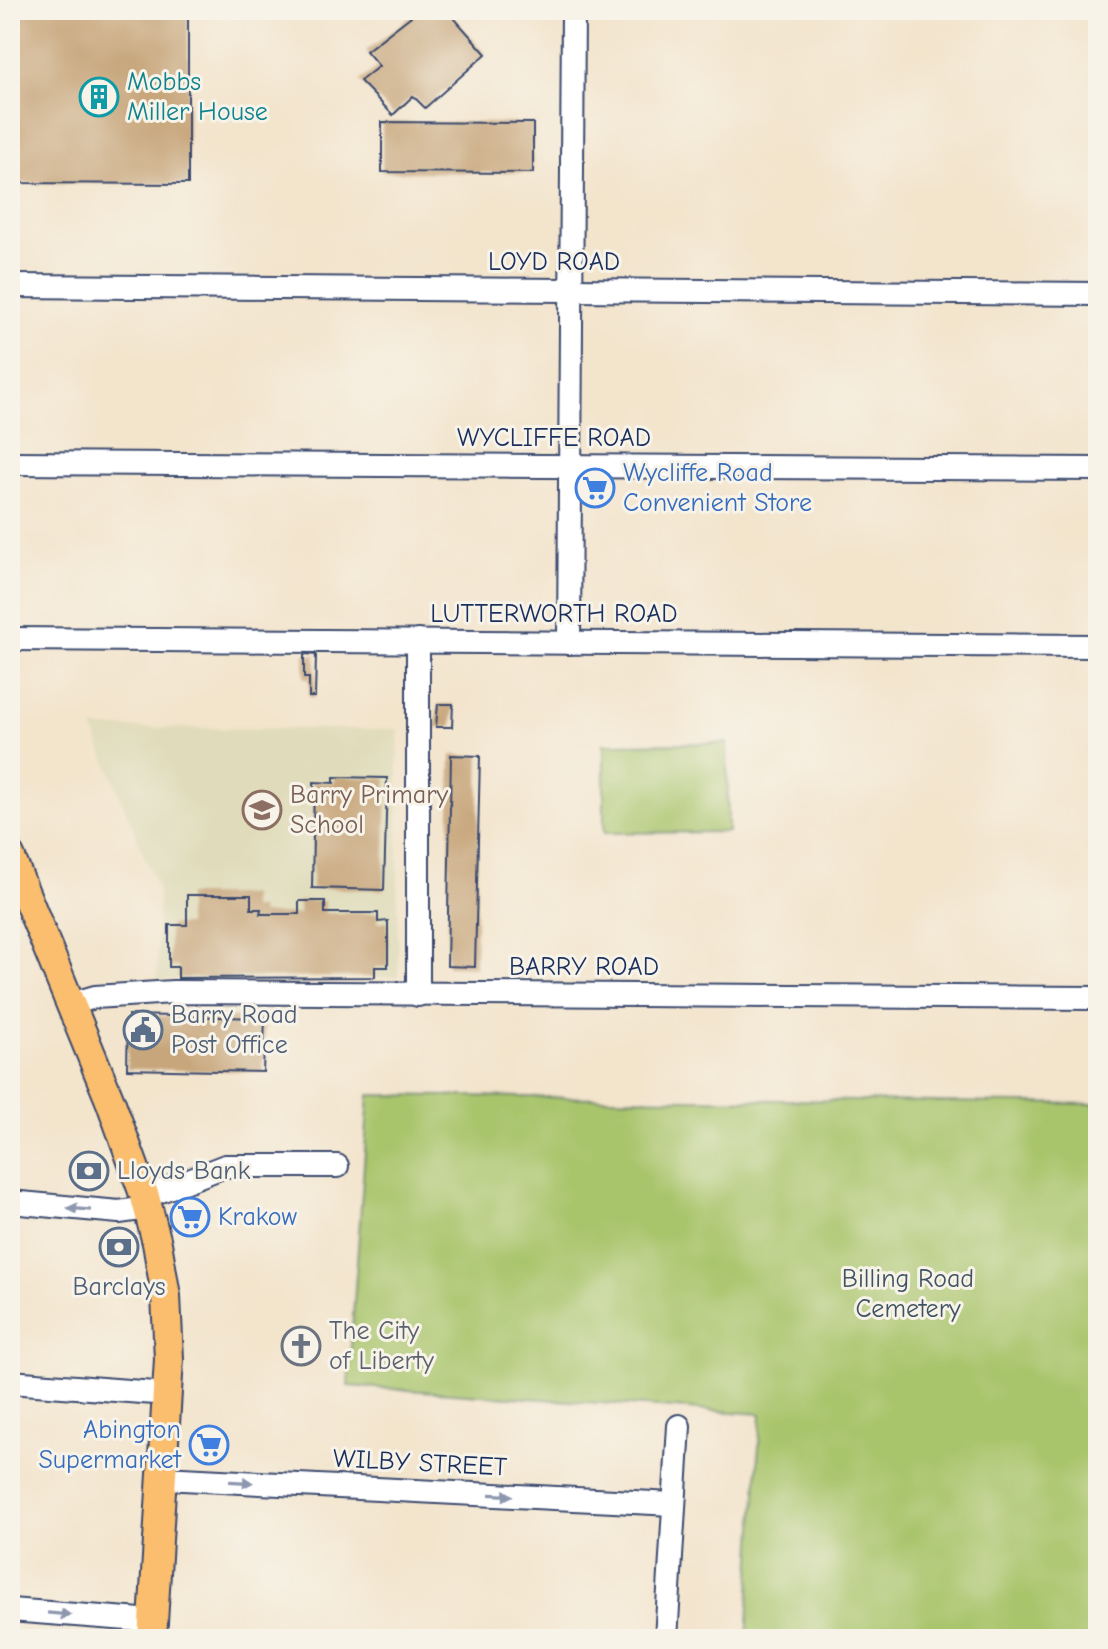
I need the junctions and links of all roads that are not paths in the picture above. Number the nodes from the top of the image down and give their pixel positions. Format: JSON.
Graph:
{"nodes":[{"id":1,"x":573,"y":10,"type":"edge"},
{"id":2,"x":10,"y":286,"type":"edge"},
{"id":3,"x":571,"y":290,"type":"junction"},
{"id":4,"x":1098,"y":294,"type":"edge"},
{"id":5,"x":10,"y":463,"type":"edge"},
{"id":6,"x":571,"y":465,"type":"junction"},
{"id":7,"x":1098,"y":469,"type":"edge"},
{"id":8,"x":10,"y":639,"type":"edge"},
{"id":9,"x":418,"y":641,"type":"junction"},
{"id":10,"x":569,"y":643,"type":"junction"},
{"id":11,"x":1098,"y":646,"type":"edge"},
{"id":12,"x":10,"y":856,"type":"edge"},
{"id":13,"x":418,"y":995,"type":"junction"},
{"id":14,"x":1098,"y":998,"type":"edge"},
{"id":15,"x":71,"y":1004,"type":"junction"},
{"id":16,"x":337,"y":1166,"type":"dead end"},
{"id":17,"x":10,"y":1202,"type":"edge"},
{"id":18,"x":146,"y":1202,"type":"junction"},
{"id":19,"x":10,"y":1382,"type":"edge"},
{"id":20,"x":168,"y":1394,"type":"junction"},
{"id":21,"x":679,"y":1426,"type":"dead end"},
{"id":22,"x":163,"y":1478,"type":"junction"},
{"id":23,"x":673,"y":1504,"type":"junction"},
{"id":24,"x":10,"y":1610,"type":"edge"},
{"id":25,"x":153,"y":1630,"type":"edge"},
{"id":26,"x":666,"y":1639,"type":"edge"}],
"edges":[{"from":1,"to":3,"type":"street"},
{"from":2,"to":3,"type":"street","name":"LOYD ROAD"},
{"from":3,"to":4,"type":"street","name":"LOYD ROAD"},
{"from":3,"to":6,"type":"street"},
{"from":5,"to":6,"type":"street","name":"WYCLIFFE ROAD"},
{"from":6,"to":7,"type":"street","name":"WYCLIFFE ROAD"},
{"from":6,"to":10,"type":"street"},
{"from":8,"to":9,"type":"street","name":"LUTTERWORTH ROAD"},
{"from":9,"to":10,"type":"street","name":"LUTTERWORTH ROAD"},
{"from":9,"to":13,"type":"street"},
{"from":10,"to":11,"type":"street","name":"LUTTERWORTH ROAD"},
{"from":12,"to":15,"type":"main road"},
{"from":13,"to":14,"type":"street","name":"BARRY ROAD"},
{"from":13,"to":15,"type":"street","name":"BARRY ROAD"},
{"from":15,"to":18,"type":"main road"},
{"from":16,"to":18,"type":"street"},
{"from":18,"to":17,"type":"street","one_way":true},
{"from":18,"to":20,"type":"main road"},
{"from":19,"to":20,"type":"street"},
{"from":20,"to":22,"type":"main road"},
{"from":21,"to":23,"type":"street"},
{"from":22,"to":23,"type":"street","name":"WILBY STREET","one_way":true},
{"from":22,"to":25,"type":"main road"},
{"from":23,"to":26,"type":"street"},
{"from":24,"to":25,"type":"street","one_way":true}]}
